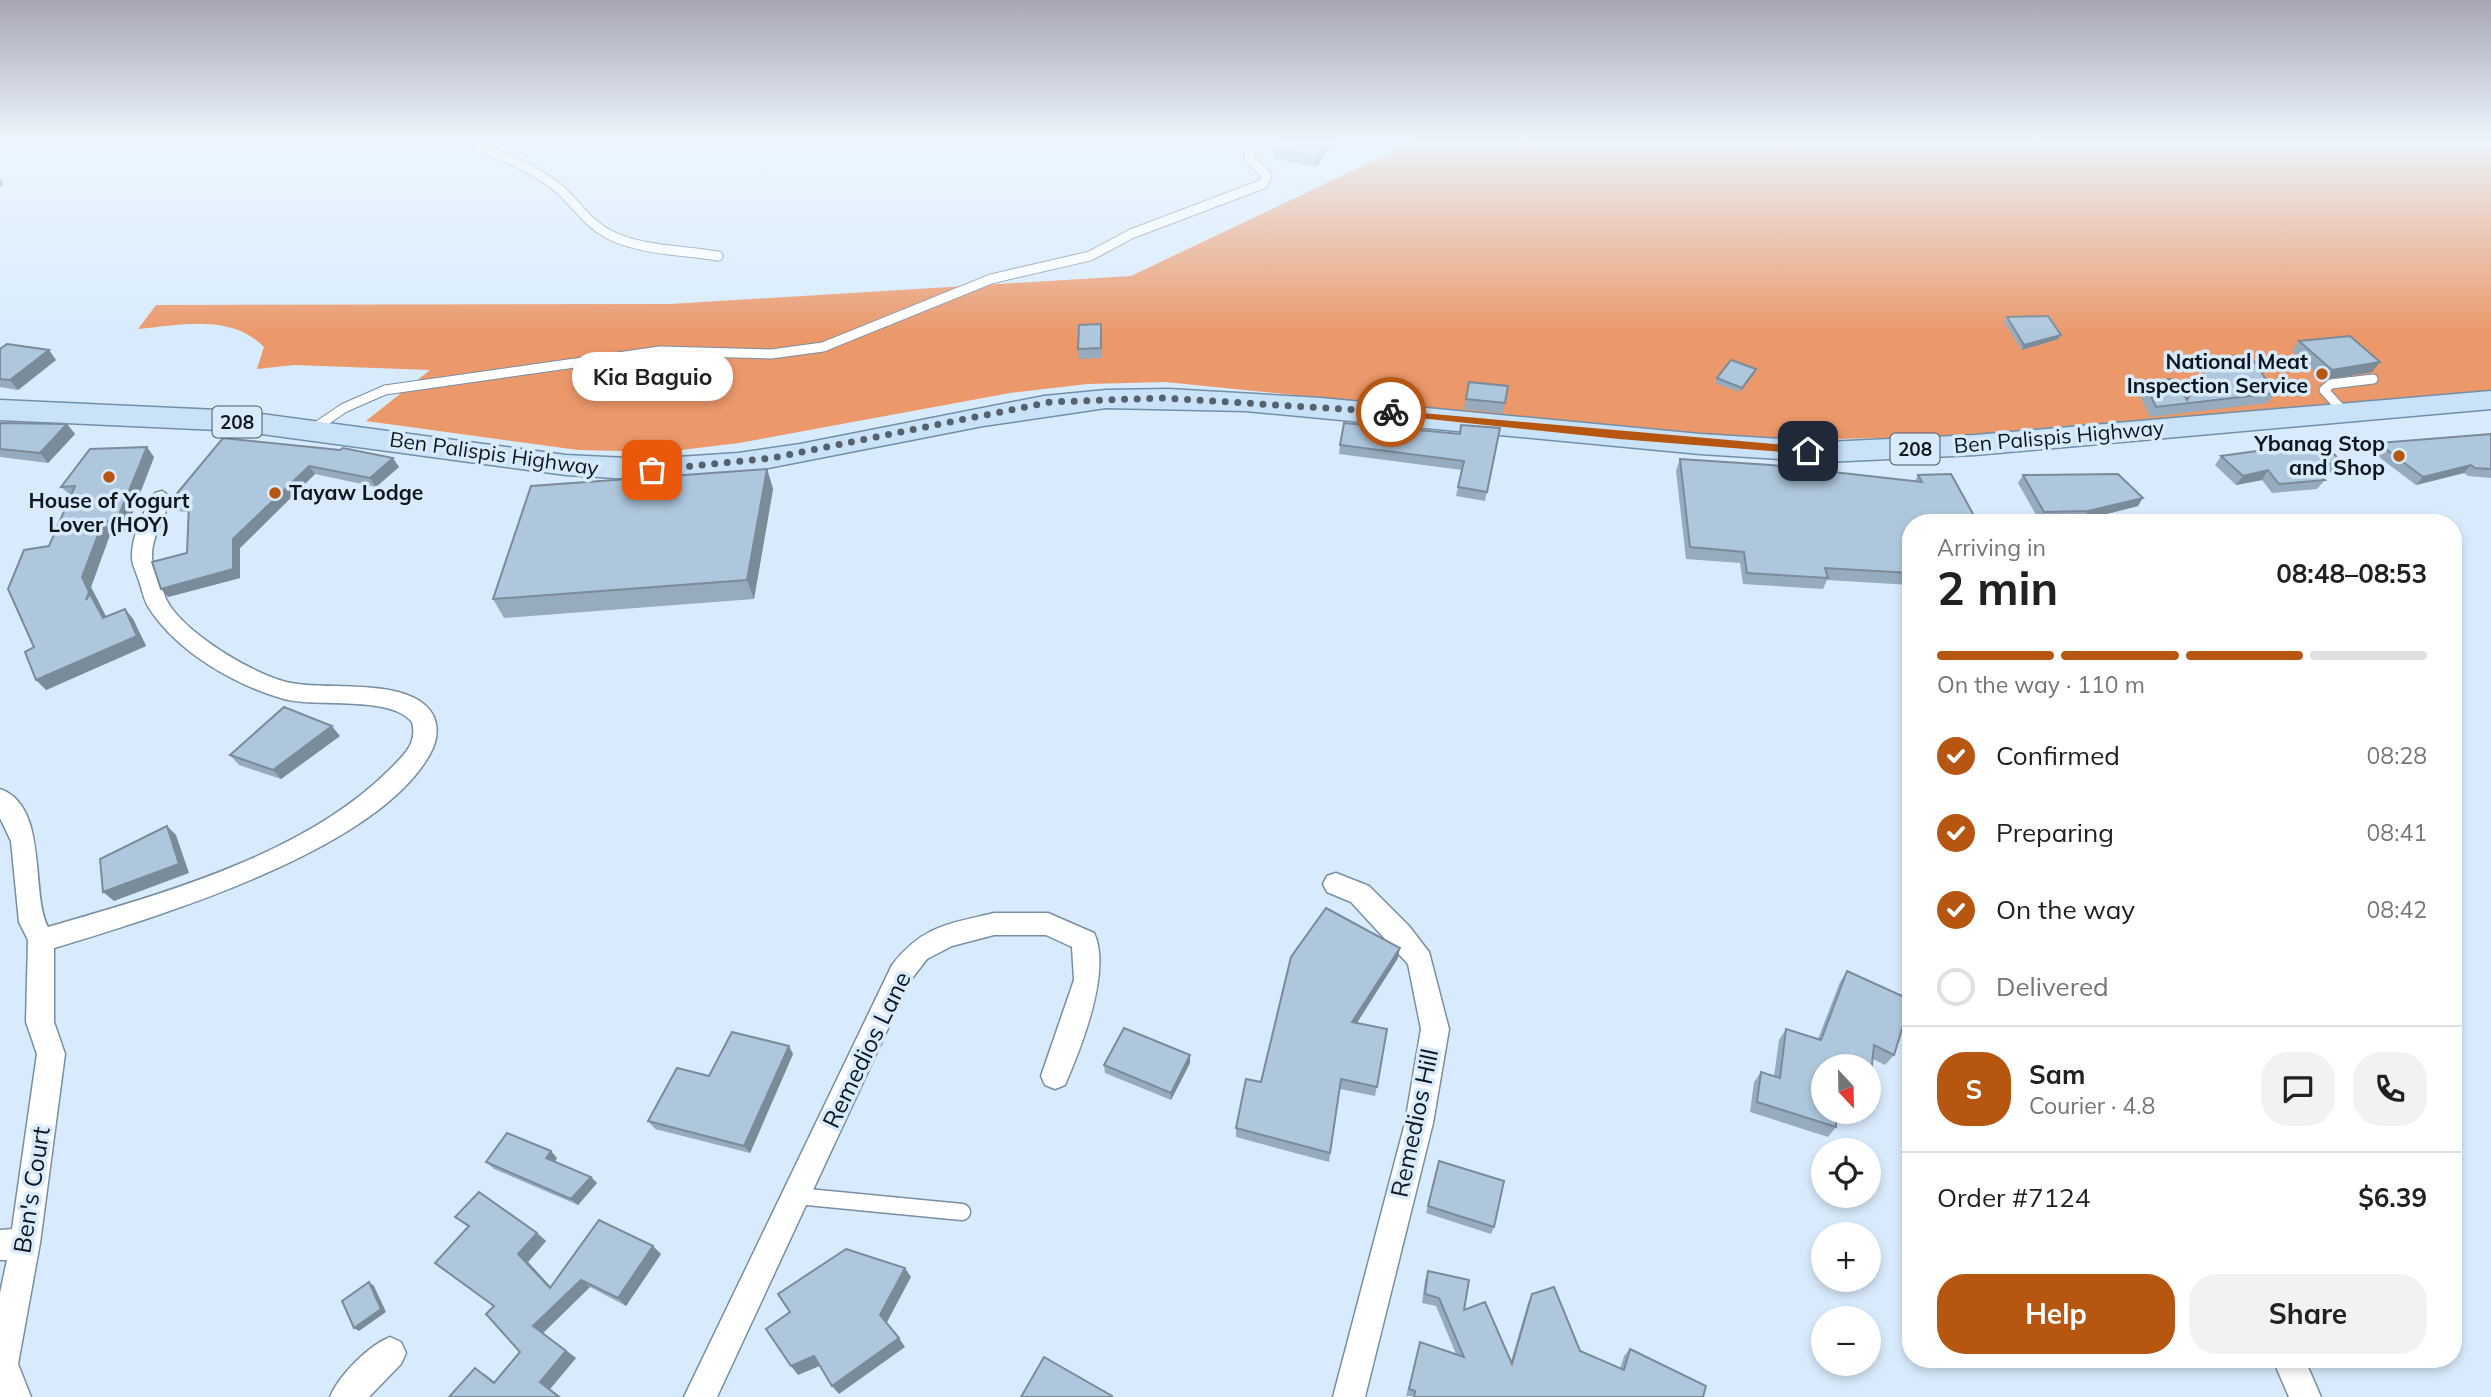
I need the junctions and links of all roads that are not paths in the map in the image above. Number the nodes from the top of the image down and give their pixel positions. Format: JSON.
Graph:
{"nodes":[{"id":1,"x":576,"y":205,"type":"edge"},
{"id":2,"x":1207,"y":205,"type":"edge"},
{"id":3,"x":718,"y":256,"type":"dead end"},
{"id":4,"x":2373,"y":379,"type":"edge"},
{"id":5,"x":2491,"y":400,"type":"edge"},
{"id":6,"x":0,"y":410,"type":"edge"},
{"id":7,"x":2344,"y":412,"type":"junction"},
{"id":8,"x":313,"y":429,"type":"junction"},
{"id":9,"x":162,"y":498,"type":"dead end"},
{"id":10,"x":0,"y":799,"type":"edge"},
{"id":11,"x":1336,"y":884,"type":"dead end"},
{"id":12,"x":41,"y":940,"type":"junction"},
{"id":13,"x":1055,"y":1076,"type":"dead end"},
{"id":14,"x":797,"y":1196,"type":"junction"},
{"id":15,"x":962,"y":1212,"type":"dead end"},
{"id":16,"x":12,"y":1244,"type":"edge"},
{"id":17,"x":390,"y":1353,"type":"dead end"},
{"id":18,"x":2292,"y":1368,"type":"edge"},
{"id":19,"x":15,"y":1397,"type":"edge"},
{"id":20,"x":346,"y":1397,"type":"edge"},
{"id":21,"x":700,"y":1397,"type":"edge"},
{"id":22,"x":1349,"y":1397,"type":"edge"},
{"id":23,"x":2305,"y":1397,"type":"edge"}],
"edges":[{"from":1,"to":3,"type":"lane"},
{"from":2,"to":8,"type":"lane"},
{"from":4,"to":7,"type":"lane"},
{"from":5,"to":7,"type":"main road","name":"Ben Palispis Highway","number":"208"},
{"from":6,"to":8,"type":"main road","name":"Ben Palispis Highway","number":"208"},
{"from":7,"to":8,"type":"main road","name":"Ben Palispis Highway","number":"208"},
{"from":9,"to":12,"type":"street"},
{"from":10,"to":12,"type":"street","name":"Ben's Court"},
{"from":11,"to":22,"type":"street","name":"Remedios Hill"},
{"from":12,"to":16,"type":"street","name":"Ben's Court"},
{"from":13,"to":14,"type":"street","name":"Remedios Lane"},
{"from":14,"to":15,"type":"lane"},
{"from":14,"to":21,"type":"street","name":"Remedios Lane"},
{"from":16,"to":19,"type":"street","name":"Ben's Court"},
{"from":17,"to":20,"type":"street"},
{"from":18,"to":23,"type":"street"}]}
